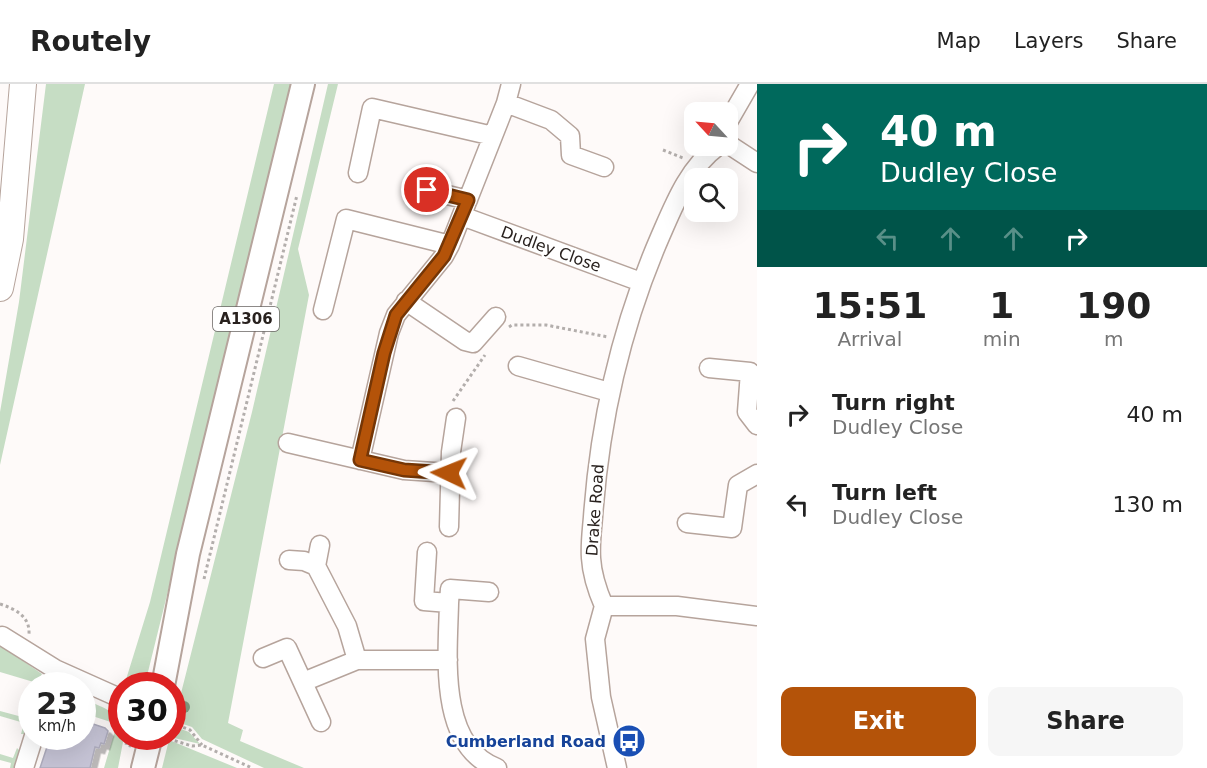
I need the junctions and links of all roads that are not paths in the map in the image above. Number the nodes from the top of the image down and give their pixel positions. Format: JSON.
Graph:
{"nodes":[{"id":1,"x":23,"y":84,"type":"edge"},
{"id":2,"x":303,"y":84,"type":"edge"},
{"id":3,"x":511,"y":84,"type":"edge"},
{"id":4,"x":750,"y":84,"type":"edge"},
{"id":5,"x":506,"y":103,"type":"junction"},
{"id":6,"x":738,"y":105,"type":"edge"},
{"id":7,"x":493,"y":136,"type":"junction"},
{"id":8,"x":738,"y":151,"type":"edge"},
{"id":9,"x":708,"y":156,"type":"edge"},
{"id":10,"x":757,"y":164,"type":"edge"},
{"id":11,"x":604,"y":167,"type":"dead end"},
{"id":12,"x":358,"y":173,"type":"dead end"},
{"id":13,"x":427,"y":190,"type":"dead end"},
{"id":14,"x":465,"y":208,"type":"junction"},
{"id":15,"x":450,"y":245,"type":"junction"},
{"id":16,"x":641,"y":282,"type":"junction"},
{"id":17,"x":0,"y":288,"type":"edge"},
{"id":18,"x":406,"y":301,"type":"junction"},
{"id":19,"x":323,"y":310,"type":"dead end"},
{"id":20,"x":495,"y":317,"type":"dead end"},
{"id":21,"x":518,"y":366,"type":"dead end"},
{"id":22,"x":709,"y":368,"type":"dead end"},
{"id":23,"x":609,"y":392,"type":"junction"},
{"id":24,"x":456,"y":418,"type":"dead end"},
{"id":25,"x":757,"y":425,"type":"edge"},
{"id":26,"x":288,"y":443,"type":"dead end"},
{"id":27,"x":360,"y":460,"type":"junction"},
{"id":28,"x":449,"y":473,"type":"junction"},
{"id":29,"x":757,"y":474,"type":"edge"},
{"id":30,"x":687,"y":524,"type":"dead end"},
{"id":31,"x":449,"y":527,"type":"dead end"},
{"id":32,"x":320,"y":545,"type":"dead end"},
{"id":33,"x":427,"y":552,"type":"dead end"},
{"id":34,"x":188,"y":554,"type":"junction"},
{"id":35,"x":289,"y":560,"type":"dead end"},
{"id":36,"x":316,"y":566,"type":"junction"},
{"id":37,"x":489,"y":592,"type":"dead end"},
{"id":38,"x":449,"y":603,"type":"junction"},
{"id":39,"x":604,"y":606,"type":"junction"},
{"id":40,"x":757,"y":616,"type":"edge"},
{"id":41,"x":2,"y":636,"type":"dead end"},
{"id":42,"x":263,"y":657,"type":"dead end"},
{"id":43,"x":357,"y":660,"type":"junction"},
{"id":44,"x":448,"y":660,"type":"junction"},
{"id":45,"x":47,"y":672,"type":"edge"},
{"id":46,"x":153,"y":672,"type":"edge"},
{"id":47,"x":172,"y":672,"type":"edge"},
{"id":48,"x":303,"y":682,"type":"junction"},
{"id":49,"x":321,"y":722,"type":"dead end"},
{"id":50,"x":30,"y":750,"type":"edge"},
{"id":51,"x":152,"y":750,"type":"edge"},
{"id":52,"x":24,"y":768,"type":"edge"},
{"id":53,"x":143,"y":768,"type":"edge"},
{"id":54,"x":494,"y":768,"type":"edge"},
{"id":55,"x":617,"y":768,"type":"edge"}],
"edges":[{"from":1,"to":17,"type":"highway"},
{"from":2,"to":34,"type":"main road","number":"A1306"},
{"from":3,"to":5,"type":"street"},
{"from":4,"to":6,"type":"street"},
{"from":5,"to":7,"type":"street"},
{"from":5,"to":11,"type":"street"},
{"from":7,"to":12,"type":"street"},
{"from":7,"to":14,"type":"street"},
{"from":8,"to":10,"type":"street"},
{"from":9,"to":16,"type":"street","name":"Drake Road"},
{"from":13,"to":14,"type":"street","name":"Dudley Close"},
{"from":14,"to":15,"type":"street"},
{"from":14,"to":16,"type":"street","name":"Dudley Close"},
{"from":15,"to":18,"type":"street"},
{"from":15,"to":19,"type":"street"},
{"from":16,"to":23,"type":"street","name":"Drake Road"},
{"from":18,"to":20,"type":"street"},
{"from":18,"to":27,"type":"street"},
{"from":21,"to":23,"type":"street"},
{"from":22,"to":25,"type":"street"},
{"from":23,"to":39,"type":"street","name":"Drake Road"},
{"from":24,"to":28,"type":"street"},
{"from":26,"to":27,"type":"street"},
{"from":27,"to":28,"type":"street"},
{"from":28,"to":31,"type":"street"},
{"from":29,"to":30,"type":"street"},
{"from":32,"to":36,"type":"street"},
{"from":33,"to":38,"type":"street"},
{"from":34,"to":46,"type":"main road","number":"A1306"},
{"from":34,"to":47,"type":"main road","number":"A1306"},
{"from":35,"to":36,"type":"street"},
{"from":36,"to":43,"type":"street"},
{"from":37,"to":38,"type":"street"},
{"from":38,"to":44,"type":"street"},
{"from":39,"to":40,"type":"street"},
{"from":39,"to":55,"type":"street"},
{"from":41,"to":45,"type":"street"},
{"from":42,"to":48,"type":"street"},
{"from":43,"to":44,"type":"street"},
{"from":43,"to":48,"type":"street"},
{"from":44,"to":54,"type":"street"},
{"from":48,"to":49,"type":"street"},
{"from":50,"to":52,"type":"street"},
{"from":51,"to":53,"type":"main road"}]}
